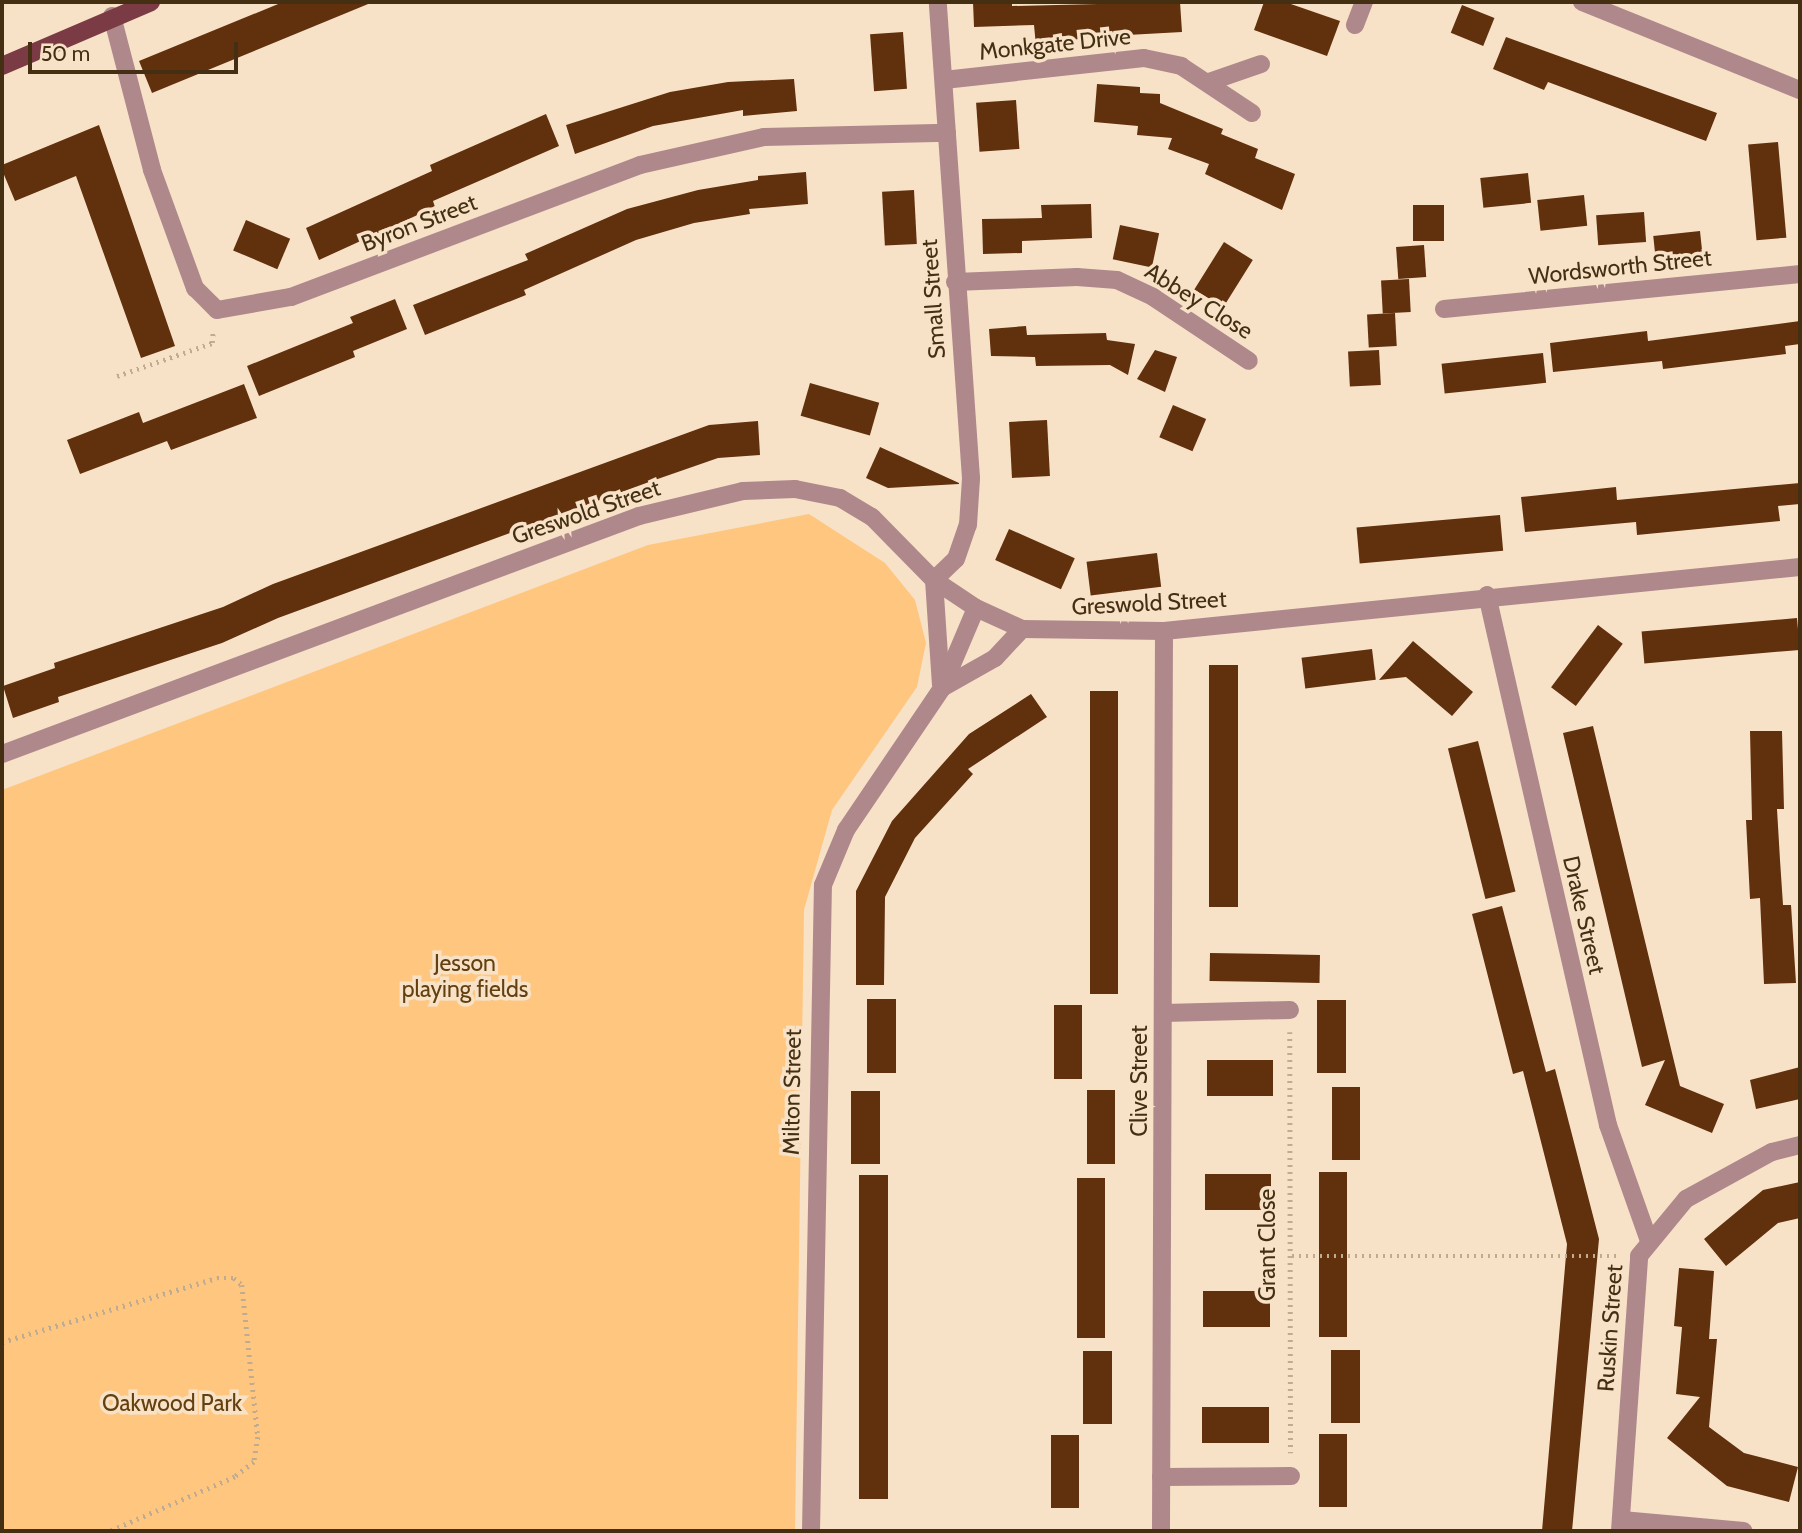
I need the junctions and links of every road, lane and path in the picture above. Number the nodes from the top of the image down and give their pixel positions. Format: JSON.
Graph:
{"nodes":[{"id":1,"x":151,"y":2,"type":"edge"},
{"id":2,"x":938,"y":2,"type":"edge"},
{"id":3,"x":1364,"y":2,"type":"edge"},
{"id":4,"x":1582,"y":2,"type":"edge"},
{"id":5,"x":112,"y":16,"type":"junction"},
{"id":6,"x":1355,"y":25,"type":"dead end"},
{"id":7,"x":1261,"y":64,"type":"dead end"},
{"id":8,"x":2,"y":66,"type":"edge"},
{"id":9,"x":944,"y":80,"type":"junction"},
{"id":10,"x":1209,"y":82,"type":"junction"},
{"id":11,"x":1800,"y":90,"type":"edge"},
{"id":12,"x":1252,"y":113,"type":"dead end"},
{"id":13,"x":947,"y":133,"type":"junction"},
{"id":14,"x":1800,"y":274,"type":"edge"},
{"id":15,"x":955,"y":282,"type":"junction"},
{"id":16,"x":1444,"y":309,"type":"dead end"},
{"id":17,"x":217,"y":310,"type":"junction"},
{"id":18,"x":1249,"y":361,"type":"dead end"},
{"id":19,"x":117,"y":376,"type":"dead end"},
{"id":20,"x":1800,"y":567,"type":"edge"},
{"id":21,"x":934,"y":580,"type":"junction"},
{"id":22,"x":1487,"y":595,"type":"junction"},
{"id":23,"x":975,"y":608,"type":"junction"},
{"id":24,"x":1022,"y":629,"type":"junction"},
{"id":25,"x":1164,"y":631,"type":"junction"},
{"id":26,"x":942,"y":688,"type":"junction"},
{"id":27,"x":2,"y":754,"type":"edge"},
{"id":28,"x":1290,"y":1010,"type":"joint"},
{"id":29,"x":1164,"y":1013,"type":"junction"},
{"id":30,"x":1800,"y":1145,"type":"edge"},
{"id":31,"x":1649,"y":1241,"type":"junction"},
{"id":32,"x":1292,"y":1256,"type":"junction"},
{"id":33,"x":1639,"y":1256,"type":"junction"},
{"id":34,"x":2,"y":1342,"type":"edge"},
{"id":35,"x":1291,"y":1476,"type":"joint"},
{"id":36,"x":1161,"y":1477,"type":"junction"},
{"id":37,"x":1621,"y":1526,"type":"edge"},
{"id":38,"x":111,"y":1531,"type":"edge"},
{"id":39,"x":811,"y":1531,"type":"edge"},
{"id":40,"x":1161,"y":1531,"type":"edge"},
{"id":41,"x":1744,"y":1531,"type":"edge"}],
"edges":[{"from":1,"to":5,"type":"main road"},
{"from":2,"to":9,"type":"street","name":"Small Street"},
{"from":3,"to":6,"type":"street"},
{"from":4,"to":11,"type":"street"},
{"from":5,"to":8,"type":"main road"},
{"from":5,"to":17,"type":"street"},
{"from":7,"to":10,"type":"street"},
{"from":9,"to":10,"type":"street","name":"Monkgate Drive"},
{"from":9,"to":13,"type":"street","name":"Small Street"},
{"from":10,"to":12,"type":"street","name":"Monkgate Drive"},
{"from":13,"to":15,"type":"street","name":"Small Street"},
{"from":13,"to":17,"type":"street","name":"Byron Street"},
{"from":14,"to":16,"type":"street","name":"Wordsworth Street"},
{"from":15,"to":18,"type":"street","name":"Abbey Close"},
{"from":15,"to":21,"type":"street","name":"Small Street"},
{"from":17,"to":19,"type":"path"},
{"from":20,"to":22,"type":"street","name":"Greswold Street"},
{"from":21,"to":23,"type":"street","name":"Greswold Street"},
{"from":21,"to":26,"type":"street"},
{"from":21,"to":27,"type":"street","name":"Greswold Street"},
{"from":22,"to":25,"type":"street","name":"Greswold Street"},
{"from":22,"to":31,"type":"street","name":"Drake Street"},
{"from":23,"to":24,"type":"street","name":"Greswold Street"},
{"from":23,"to":26,"type":"street","name":"Milton Street"},
{"from":24,"to":25,"type":"street","name":"Greswold Street"},
{"from":24,"to":26,"type":"street","name":"Milton Street"},
{"from":25,"to":29,"type":"street","name":"Clive Street"},
{"from":26,"to":39,"type":"street","name":"Milton Street"},
{"from":28,"to":29,"type":"street"},
{"from":28,"to":32,"type":"path","name":"Grant Close"},
{"from":29,"to":36,"type":"street","name":"Clive Street"},
{"from":30,"to":31,"type":"street","name":"Ruskin Street"},
{"from":31,"to":33,"type":"street","name":"Ruskin Street"},
{"from":32,"to":33,"type":"path"},
{"from":32,"to":35,"type":"path","name":"Grant Close"},
{"from":33,"to":37,"type":"street","name":"Ruskin Street"},
{"from":34,"to":38,"type":"path"},
{"from":35,"to":36,"type":"street"},
{"from":36,"to":40,"type":"street","name":"Clive Street"},
{"from":37,"to":41,"type":"street","name":"Ruskin Street"}]}
